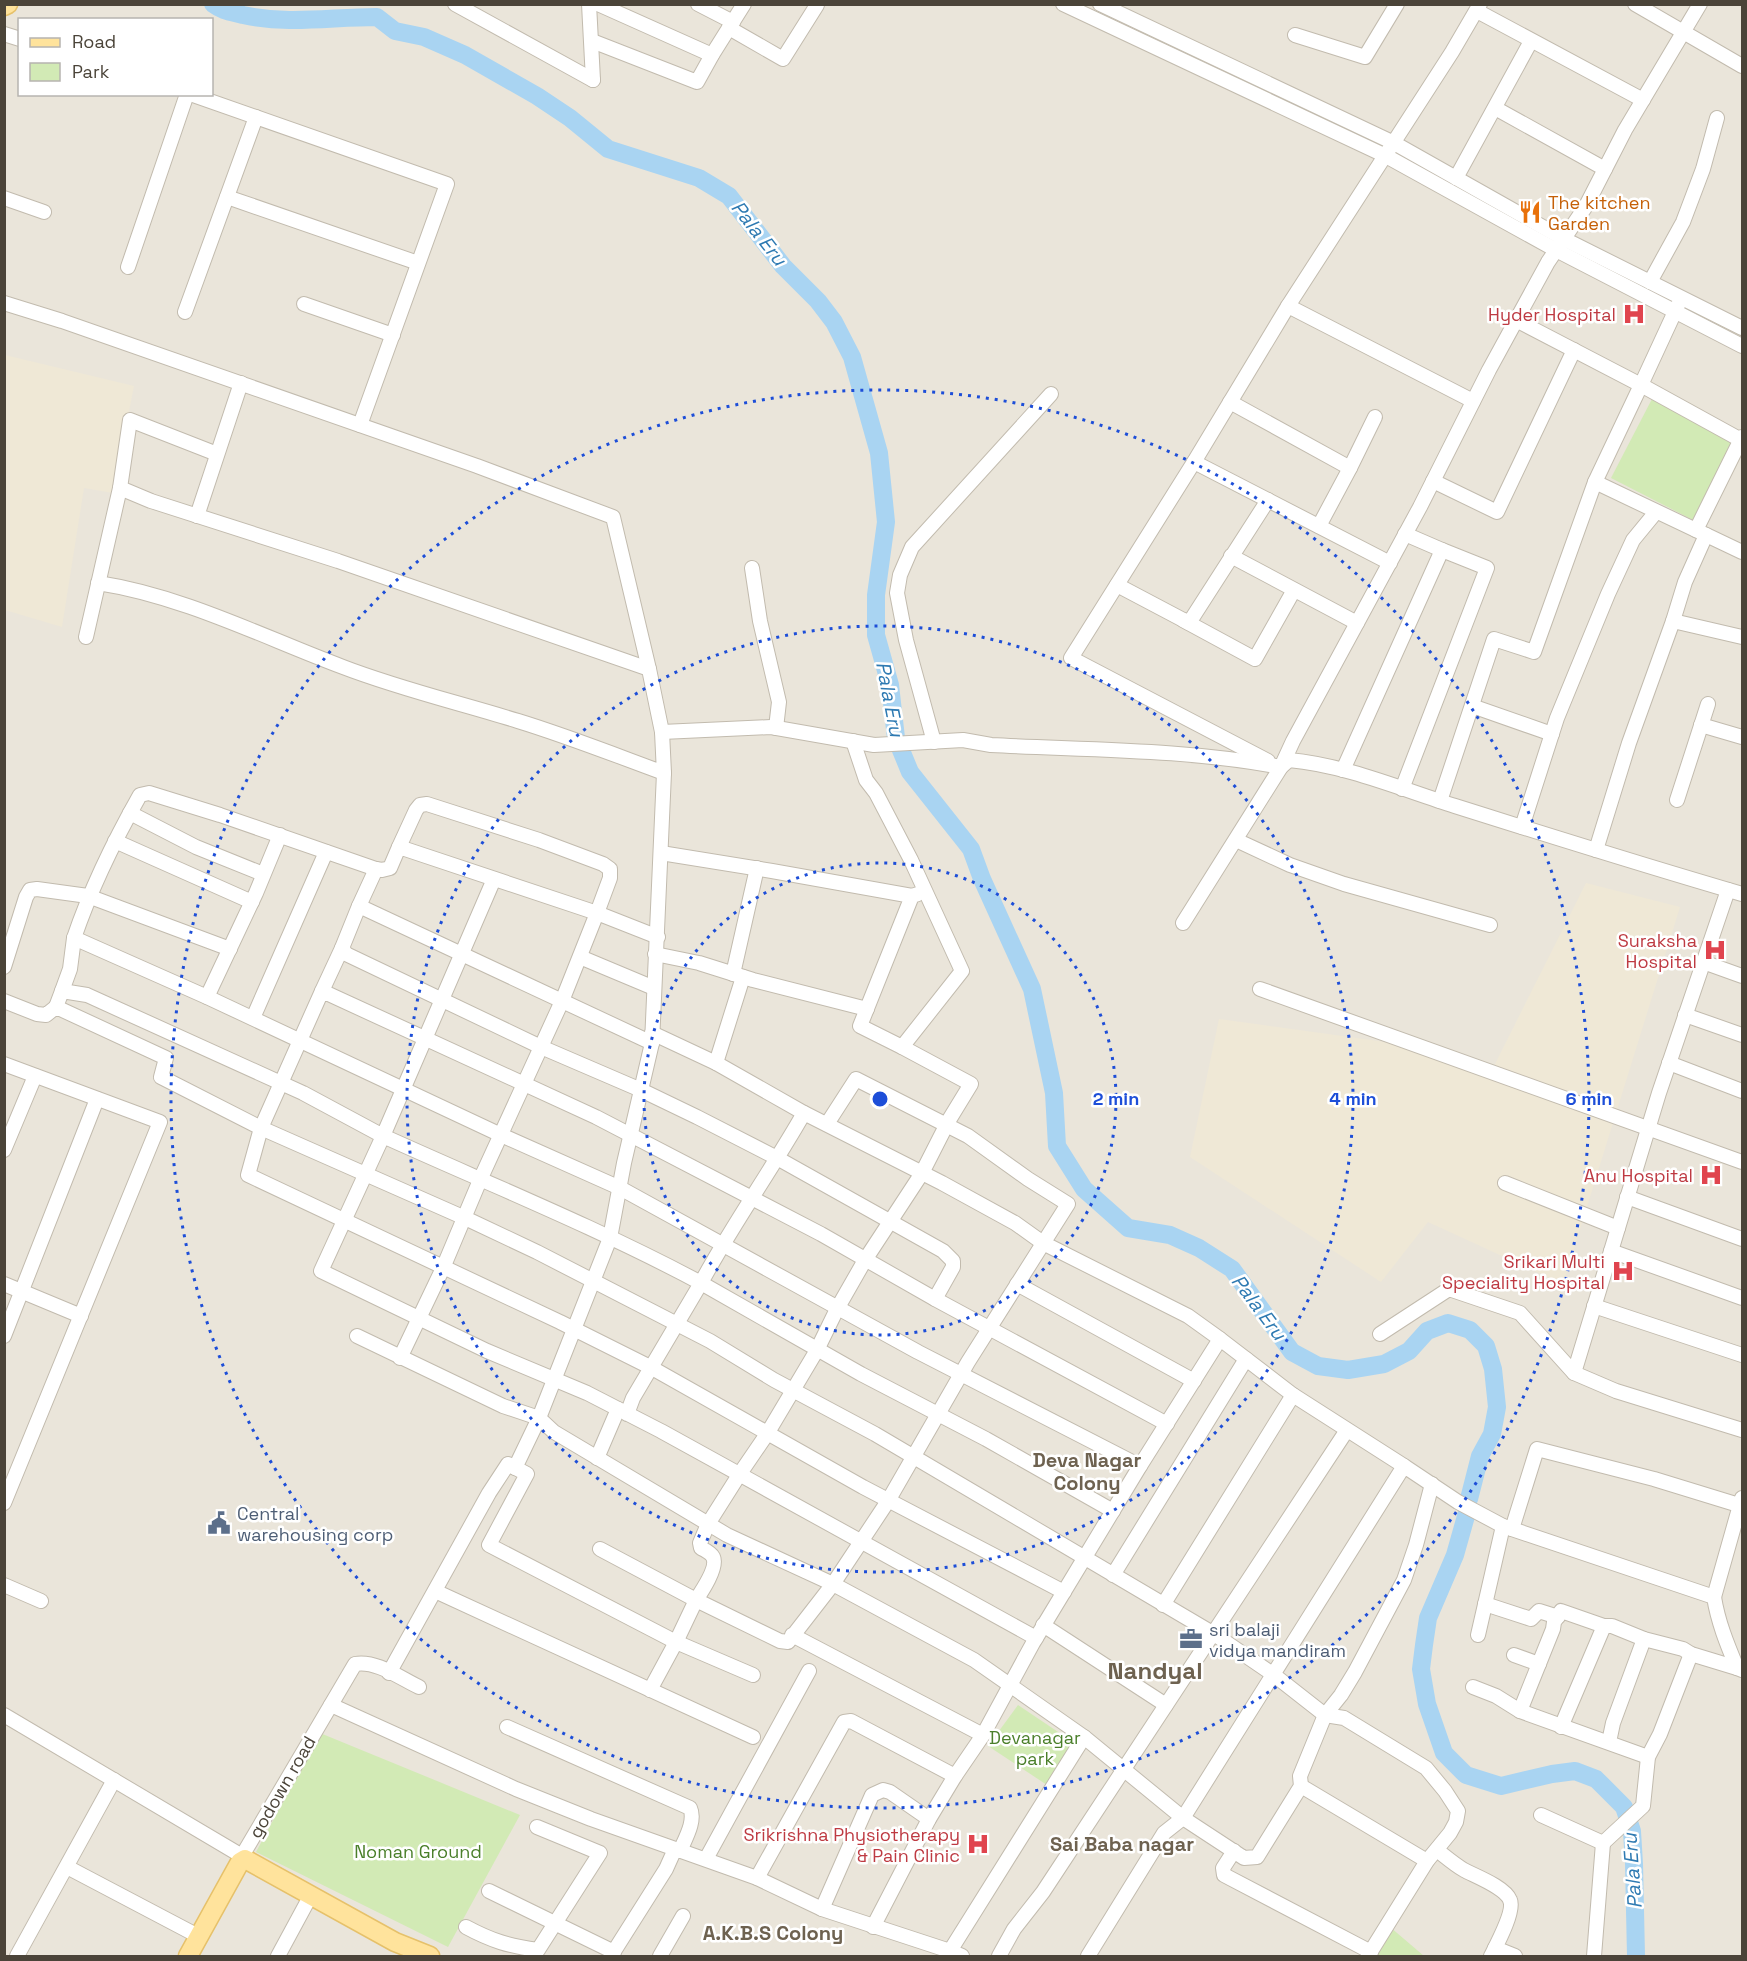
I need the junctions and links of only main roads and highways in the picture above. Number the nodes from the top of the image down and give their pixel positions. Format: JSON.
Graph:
{"nodes":[{"id":1,"x":188,"y":1956,"type":"edge"},
{"id":2,"x":429,"y":1956,"type":"edge"}],
"edges":[{"from":1,"to":2,"type":"main road"}]}
